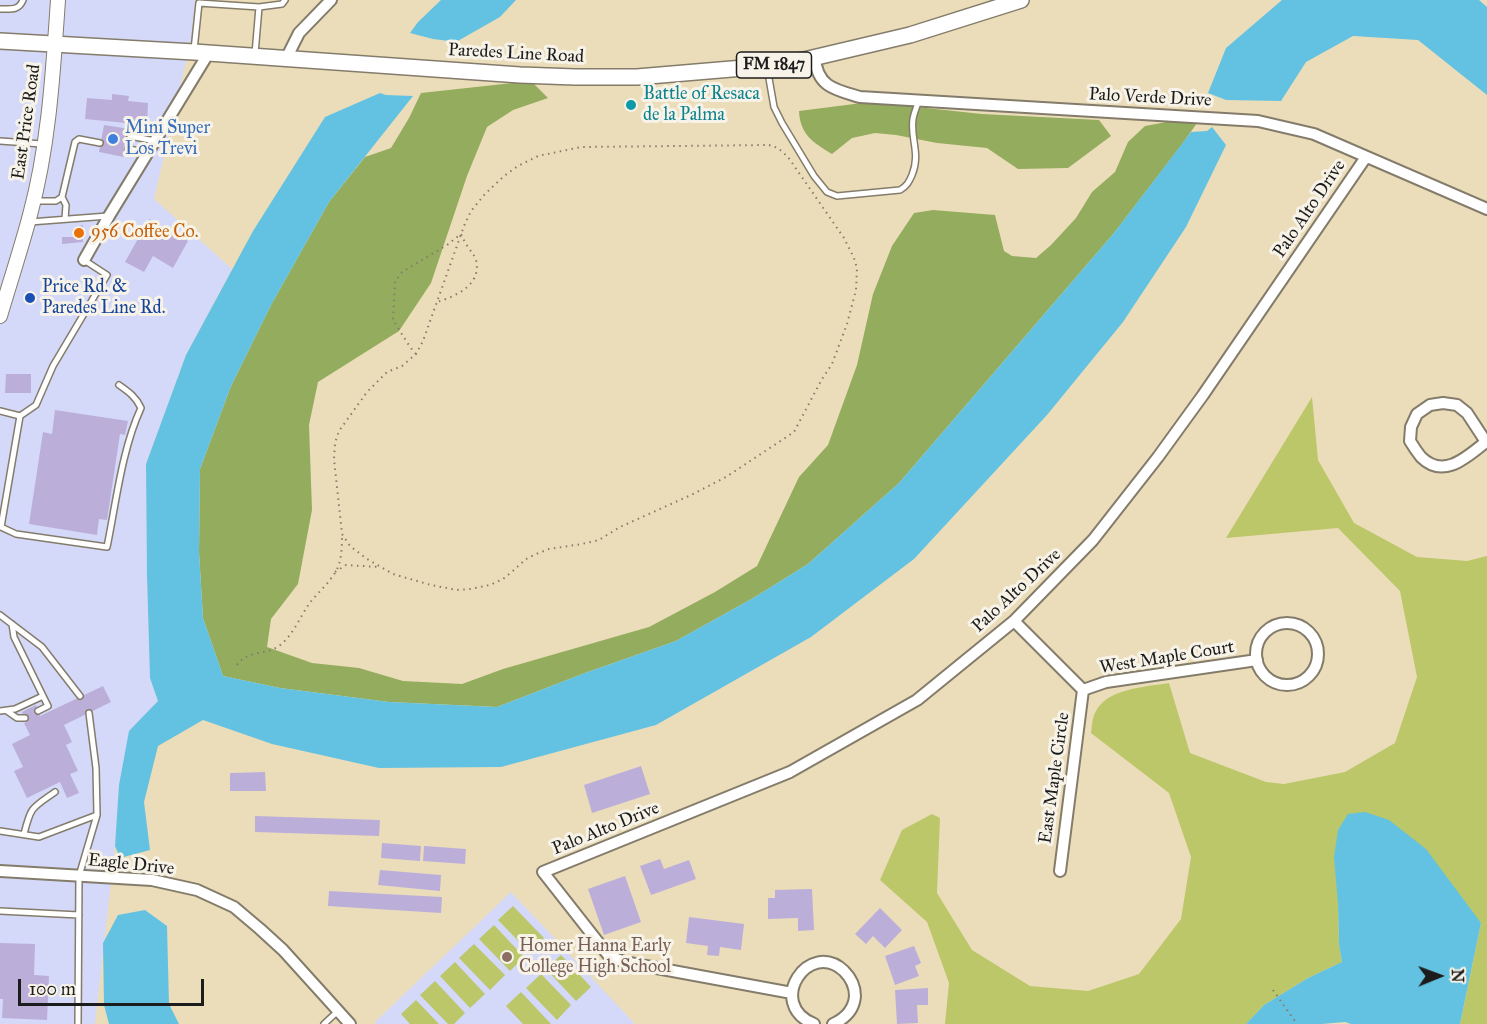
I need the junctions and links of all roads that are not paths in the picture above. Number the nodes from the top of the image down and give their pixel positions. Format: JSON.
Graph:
{"nodes":[{"id":1,"x":23,"y":0,"type":"edge"},
{"id":2,"x":58,"y":0,"type":"edge"},
{"id":3,"x":285,"y":0,"type":"edge"},
{"id":4,"x":331,"y":0,"type":"edge"},
{"id":5,"x":1021,"y":0,"type":"edge"},
{"id":6,"x":990,"y":5,"type":"edge"},
{"id":7,"x":259,"y":7,"type":"junction"},
{"id":8,"x":0,"y":9,"type":"edge"},
{"id":9,"x":0,"y":41,"type":"edge"},
{"id":10,"x":55,"y":45,"type":"junction"},
{"id":11,"x":201,"y":53,"type":"junction"},
{"id":12,"x":255,"y":57,"type":"junction"},
{"id":13,"x":815,"y":58,"type":"junction"},
{"id":14,"x":286,"y":59,"type":"junction"},
{"id":15,"x":767,"y":66,"type":"junction"},
{"id":16,"x":919,"y":100,"type":"junction"},
{"id":17,"x":130,"y":136,"type":"dead end"},
{"id":18,"x":0,"y":141,"type":"edge"},
{"id":19,"x":155,"y":141,"type":"junction"},
{"id":20,"x":100,"y":143,"type":"dead end"},
{"id":21,"x":44,"y":144,"type":"junction"},
{"id":22,"x":128,"y":148,"type":"dead end"},
{"id":23,"x":148,"y":152,"type":"junction"},
{"id":24,"x":1366,"y":157,"type":"junction"},
{"id":25,"x":63,"y":197,"type":"junction"},
{"id":26,"x":33,"y":201,"type":"junction"},
{"id":27,"x":1487,"y":209,"type":"edge"},
{"id":28,"x":109,"y":216,"type":"junction"},
{"id":29,"x":65,"y":219,"type":"junction"},
{"id":30,"x":28,"y":222,"type":"junction"},
{"id":31,"x":84,"y":260,"type":"joint"},
{"id":32,"x":0,"y":316,"type":"edge"},
{"id":33,"x":119,"y":385,"type":"dead end"},
{"id":34,"x":0,"y":411,"type":"edge"},
{"id":35,"x":20,"y":416,"type":"junction"},
{"id":36,"x":1487,"y":442,"type":"edge"},
{"id":37,"x":1,"y":527,"type":"edge"},
{"id":38,"x":0,"y":615,"type":"edge"},
{"id":39,"x":1014,"y":621,"type":"junction"},
{"id":40,"x":12,"y":624,"type":"junction"},
{"id":41,"x":1257,"y":660,"type":"junction"},
{"id":42,"x":1083,"y":690,"type":"junction"},
{"id":43,"x":43,"y":696,"type":"junction"},
{"id":44,"x":80,"y":696,"type":"dead end"},
{"id":45,"x":0,"y":711,"type":"edge"},
{"id":46,"x":7,"y":711,"type":"junction"},
{"id":47,"x":38,"y":711,"type":"dead end"},
{"id":48,"x":89,"y":713,"type":"dead end"},
{"id":49,"x":25,"y":718,"type":"dead end"},
{"id":50,"x":55,"y":792,"type":"dead end"},
{"id":51,"x":97,"y":815,"type":"junction"},
{"id":52,"x":0,"y":831,"type":"edge"},
{"id":53,"x":24,"y":834,"type":"junction"},
{"id":54,"x":0,"y":871,"type":"edge"},
{"id":55,"x":1059,"y":871,"type":"dead end"},
{"id":56,"x":79,"y":876,"type":"junction"},
{"id":57,"x":0,"y":911,"type":"edge"},
{"id":58,"x":79,"y":915,"type":"junction"},
{"id":59,"x":792,"y":993,"type":"junction"},
{"id":60,"x":338,"y":1011,"type":"junction"},
{"id":61,"x":78,"y":1024,"type":"edge"},
{"id":62,"x":324,"y":1024,"type":"edge"},
{"id":63,"x":351,"y":1024,"type":"edge"},
{"id":64,"x":814,"y":1024,"type":"edge"},
{"id":65,"x":832,"y":1024,"type":"edge"}],
"edges":[{"from":1,"to":8,"type":"lane"},
{"from":2,"to":10,"type":"main road","name":"East Price Road"},
{"from":3,"to":7,"type":"lane"},
{"from":4,"to":14,"type":"street"},
{"from":5,"to":6,"type":"main road","name":"Paredes Line Road","number":"FM 1847"},
{"from":6,"to":13,"type":"main road","name":"Paredes Line Road","number":"FM 1847"},
{"from":7,"to":11,"type":"lane"},
{"from":7,"to":12,"type":"lane"},
{"from":9,"to":10,"type":"main road","name":"Paredes Line Road","number":"FM 1847"},
{"from":10,"to":11,"type":"main road","name":"Paredes Line Road","number":"FM 1847"},
{"from":10,"to":21,"type":"main road","name":"East Price Road"},
{"from":11,"to":12,"type":"main road","name":"Paredes Line Road","number":"FM 1847"},
{"from":11,"to":19,"type":"street"},
{"from":12,"to":14,"type":"main road","name":"Paredes Line Road","number":"FM 1847"},
{"from":13,"to":15,"type":"main road","name":"Paredes Line Road","number":"FM 1847"},
{"from":13,"to":16,"type":"street","name":"Palo Verde Drive"},
{"from":14,"to":15,"type":"main road","name":"Paredes Line Road","number":"FM 1847"},
{"from":15,"to":16,"type":"lane"},
{"from":16,"to":24,"type":"street","name":"Palo Verde Drive"},
{"from":17,"to":19,"type":"lane"},
{"from":18,"to":21,"type":"lane"},
{"from":19,"to":23,"type":"street"},
{"from":20,"to":25,"type":"lane"},
{"from":21,"to":26,"type":"main road","name":"East Price Road"},
{"from":22,"to":23,"type":"lane"},
{"from":23,"to":28,"type":"street"},
{"from":24,"to":27,"type":"street","name":"Palo Verde Drive"},
{"from":24,"to":39,"type":"street","name":"Palo Alto Drive"},
{"from":25,"to":26,"type":"lane"},
{"from":25,"to":29,"type":"lane"},
{"from":26,"to":30,"type":"main road","name":"East Price Road"},
{"from":28,"to":29,"type":"lane"},
{"from":28,"to":31,"type":"street"},
{"from":29,"to":30,"type":"lane"},
{"from":30,"to":32,"type":"main road","name":"East Price Road"},
{"from":31,"to":35,"type":"lane"},
{"from":33,"to":37,"type":"lane"},
{"from":34,"to":35,"type":"lane"},
{"from":35,"to":37,"type":"lane"},
{"from":36,"to":36,"type":"street"},
{"from":38,"to":40,"type":"lane"},
{"from":39,"to":42,"type":"street"},
{"from":39,"to":59,"type":"street","name":"Palo Alto Drive"},
{"from":40,"to":43,"type":"lane"},
{"from":40,"to":44,"type":"lane"},
{"from":41,"to":41,"type":"street","name":"West Maple Court"},
{"from":41,"to":42,"type":"street","name":"West Maple Court"},
{"from":42,"to":55,"type":"street","name":"East Maple Circle"},
{"from":43,"to":46,"type":"lane"},
{"from":43,"to":47,"type":"lane"},
{"from":45,"to":46,"type":"lane"},
{"from":46,"to":49,"type":"lane"},
{"from":48,"to":51,"type":"lane"},
{"from":50,"to":53,"type":"lane"},
{"from":51,"to":53,"type":"lane"},
{"from":51,"to":56,"type":"lane"},
{"from":52,"to":53,"type":"lane"},
{"from":54,"to":56,"type":"street","name":"Eagle Drive"},
{"from":56,"to":58,"type":"lane"},
{"from":56,"to":60,"type":"street","name":"Eagle Drive"},
{"from":57,"to":58,"type":"lane"},
{"from":58,"to":61,"type":"lane"},
{"from":59,"to":64,"type":"street"},
{"from":59,"to":65,"type":"street"},
{"from":60,"to":62,"type":"lane"},
{"from":60,"to":63,"type":"street","name":"Eagle Drive"}]}
